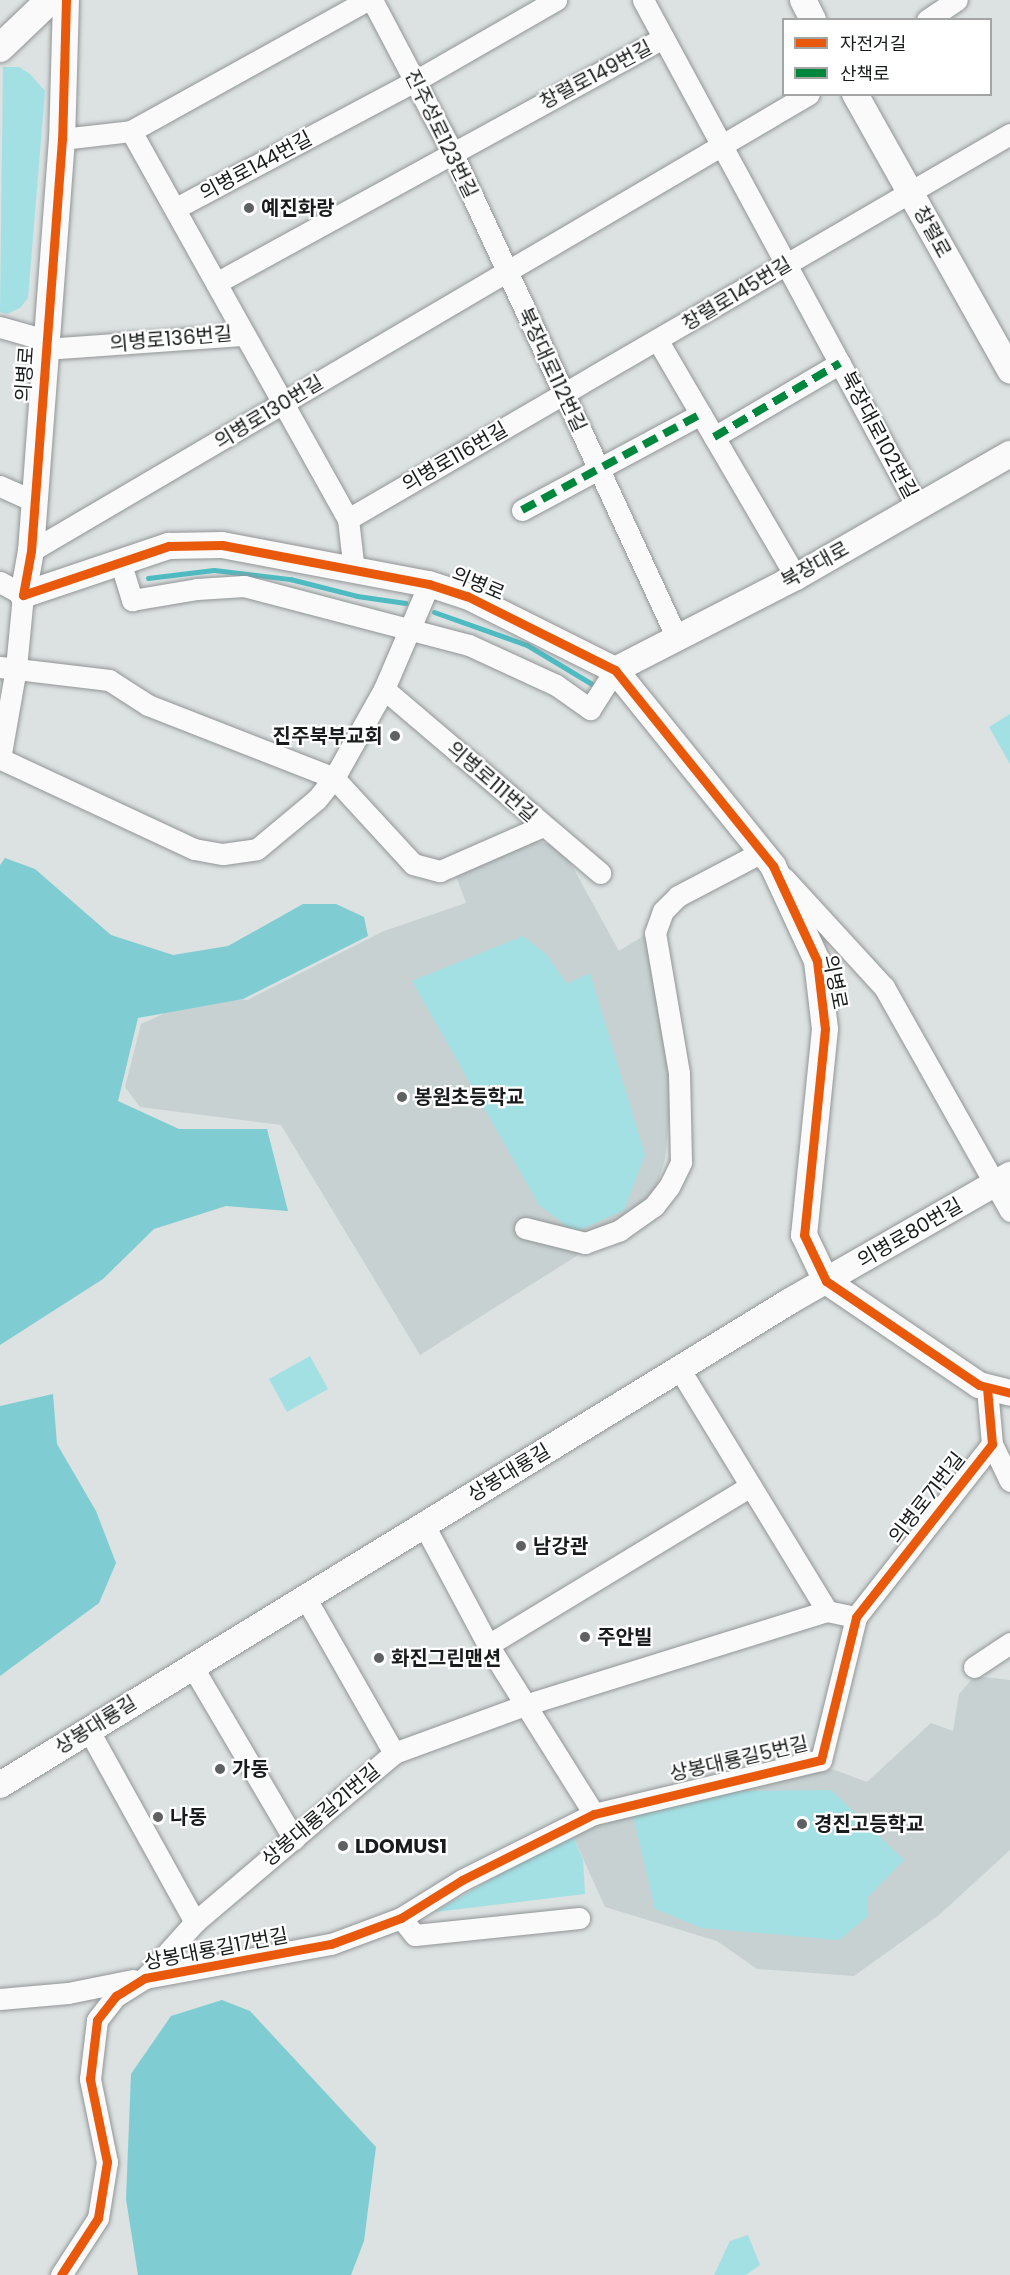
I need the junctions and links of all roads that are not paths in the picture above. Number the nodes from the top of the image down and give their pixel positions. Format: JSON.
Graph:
{"nodes":[{"id":1,"x":50,"y":0,"type":"edge"},
{"id":2,"x":66,"y":0,"type":"edge"},
{"id":3,"x":367,"y":0,"type":"edge"},
{"id":4,"x":372,"y":0,"type":"edge"},
{"id":5,"x":556,"y":0,"type":"edge"},
{"id":6,"x":644,"y":0,"type":"edge"},
{"id":7,"x":803,"y":0,"type":"edge"},
{"id":8,"x":812,"y":18,"type":"edge"},
{"id":9,"x":663,"y":38,"type":"junction"},
{"id":10,"x":0,"y":48,"type":"edge"},
{"id":11,"x":416,"y":81,"type":"junction"},
{"id":12,"x":806,"y":96,"type":"edge"},
{"id":13,"x":856,"y":96,"type":"edge"},
{"id":14,"x":130,"y":131,"type":"junction"},
{"id":15,"x":1010,"y":134,"type":"edge"},
{"id":16,"x":62,"y":138,"type":"junction"},
{"id":17,"x":722,"y":146,"type":"junction"},
{"id":18,"x":452,"y":152,"type":"junction"},
{"id":19,"x":909,"y":192,"type":"junction"},
{"id":20,"x":176,"y":208,"type":"junction"},
{"id":21,"x":787,"y":264,"type":"junction"},
{"id":22,"x":506,"y":271,"type":"junction"},
{"id":23,"x":216,"y":283,"type":"junction"},
{"id":24,"x":0,"y":327,"type":"edge"},
{"id":25,"x":242,"y":334,"type":"junction"},
{"id":26,"x":658,"y":341,"type":"junction"},
{"id":27,"x":45,"y":344,"type":"junction"},
{"id":28,"x":840,"y":363,"type":"junction"},
{"id":29,"x":1010,"y":370,"type":"edge"},
{"id":30,"x":563,"y":394,"type":"junction"},
{"id":31,"x":281,"y":405,"type":"junction"},
{"id":32,"x":701,"y":414,"type":"junction"},
{"id":33,"x":714,"y":437,"type":"junction"},
{"id":34,"x":1010,"y":454,"type":"edge"},
{"id":35,"x":598,"y":469,"type":"junction"},
{"id":36,"x":0,"y":486,"type":"edge"},
{"id":37,"x":34,"y":501,"type":"junction"},
{"id":38,"x":918,"y":508,"type":"junction"},
{"id":39,"x":522,"y":510,"type":"dead end"},
{"id":40,"x":348,"y":519,"type":"junction"},
{"id":41,"x":31,"y":551,"type":"junction"},
{"id":42,"x":121,"y":564,"type":"junction"},
{"id":43,"x":354,"y":571,"type":"junction"},
{"id":44,"x":796,"y":577,"type":"junction"},
{"id":45,"x":0,"y":582,"type":"edge"},
{"id":46,"x":429,"y":584,"type":"junction"},
{"id":47,"x":23,"y":595,"type":"junction"},
{"id":48,"x":410,"y":629,"type":"junction"},
{"id":49,"x":677,"y":638,"type":"junction"},
{"id":50,"x":8,"y":668,"type":"edge"},
{"id":51,"x":615,"y":670,"type":"junction"},
{"id":52,"x":384,"y":689,"type":"junction"},
{"id":53,"x":1,"y":759,"type":"edge"},
{"id":54,"x":334,"y":778,"type":"junction"},
{"id":55,"x":543,"y":826,"type":"junction"},
{"id":56,"x":767,"y":860,"type":"junction"},
{"id":57,"x":600,"y":873,"type":"dead end"},
{"id":58,"x":1002,"y":1180,"type":"edge"},
{"id":59,"x":1010,"y":1211,"type":"edge"},
{"id":60,"x":525,"y":1228,"type":"dead end"},
{"id":61,"x":826,"y":1281,"type":"junction"},
{"id":62,"x":680,"y":1370,"type":"junction"},
{"id":63,"x":999,"y":1390,"type":"edge"},
{"id":64,"x":992,"y":1444,"type":"junction"},
{"id":65,"x":1010,"y":1481,"type":"edge"},
{"id":66,"x":752,"y":1486,"type":"junction"},
{"id":67,"x":424,"y":1525,"type":"junction"},
{"id":68,"x":305,"y":1597,"type":"junction"},
{"id":69,"x":827,"y":1611,"type":"junction"},
{"id":70,"x":856,"y":1617,"type":"junction"},
{"id":71,"x":1010,"y":1643,"type":"edge"},
{"id":72,"x":488,"y":1646,"type":"junction"},
{"id":73,"x":192,"y":1666,"type":"junction"},
{"id":74,"x":974,"y":1667,"type":"dead end"},
{"id":75,"x":528,"y":1704,"type":"junction"},
{"id":76,"x":88,"y":1729,"type":"junction"},
{"id":77,"x":394,"y":1753,"type":"junction"},
{"id":78,"x":0,"y":1785,"type":"edge"},
{"id":79,"x":594,"y":1814,"type":"junction"},
{"id":80,"x":294,"y":1839,"type":"junction"},
{"id":81,"x":401,"y":1918,"type":"junction"},
{"id":82,"x":579,"y":1918,"type":"dead end"},
{"id":83,"x":195,"y":1922,"type":"junction"},
{"id":84,"x":145,"y":1978,"type":"junction"},
{"id":85,"x":0,"y":1999,"type":"edge"},
{"id":86,"x":61,"y":2275,"type":"edge"}],
"edges":[{"from":1,"to":10,"type":"main road"},
{"from":2,"to":16,"type":"street","name":"의병로"},
{"from":3,"to":14,"type":"street"},
{"from":4,"to":11,"type":"street","name":"진주성로123번길"},
{"from":5,"to":11,"type":"street","name":"의병로144번길"},
{"from":6,"to":9,"type":"street"},
{"from":7,"to":8,"type":"street"},
{"from":9,"to":17,"type":"street","name":"창렬로149번길"},
{"from":9,"to":18,"type":"street","name":"창렬로149번길"},
{"from":11,"to":18,"type":"street","name":"진주성로123번길"},
{"from":11,"to":20,"type":"street","name":"의병로144번길"},
{"from":12,"to":17,"type":"street"},
{"from":13,"to":19,"type":"street","name":"창렬로"},
{"from":14,"to":16,"type":"street"},
{"from":14,"to":20,"type":"street","name":"의병로144번길"},
{"from":15,"to":19,"type":"street","name":"창렬로145번길"},
{"from":16,"to":27,"type":"street","name":"의병로"},
{"from":17,"to":21,"type":"street","name":"북장대로102번길"},
{"from":17,"to":22,"type":"street"},
{"from":18,"to":22,"type":"street","name":"진주성로123번길"},
{"from":18,"to":23,"type":"street"},
{"from":19,"to":21,"type":"street","name":"창렬로145번길"},
{"from":19,"to":29,"type":"street","name":"창렬로"},
{"from":20,"to":23,"type":"street","name":"의병로136번길"},
{"from":21,"to":26,"type":"street","name":"창렬로145번길"},
{"from":21,"to":28,"type":"street","name":"북장대로102번길"},
{"from":22,"to":30,"type":"street","name":"북장대로112번길"},
{"from":22,"to":31,"type":"street","name":"의병로130번길"},
{"from":23,"to":25,"type":"street","name":"의병로136번길"},
{"from":24,"to":27,"type":"street","name":"의병로"},
{"from":25,"to":27,"type":"street","name":"의병로136번길"},
{"from":25,"to":31,"type":"street"},
{"from":26,"to":30,"type":"street","name":"창렬로145번길"},
{"from":26,"to":32,"type":"street"},
{"from":27,"to":37,"type":"street","name":"의병로"},
{"from":28,"to":33,"type":"street","name":"북장대로102번길"},
{"from":28,"to":38,"type":"street","name":"북장대로102번길"},
{"from":30,"to":35,"type":"street","name":"북장대로112번길"},
{"from":30,"to":40,"type":"street","name":"의병로116번길"},
{"from":31,"to":40,"type":"street"},
{"from":31,"to":41,"type":"street","name":"의병로130번길"},
{"from":32,"to":33,"type":"street"},
{"from":32,"to":35,"type":"street"},
{"from":33,"to":44,"type":"street"},
{"from":34,"to":38,"type":"street","name":"북장대로"},
{"from":35,"to":39,"type":"street"},
{"from":35,"to":49,"type":"street","name":"북장대로112번길"},
{"from":36,"to":37,"type":"street"},
{"from":37,"to":41,"type":"street","name":"의병로"},
{"from":38,"to":44,"type":"street","name":"북장대로"},
{"from":40,"to":43,"type":"street"},
{"from":41,"to":47,"type":"street","name":"의병로"},
{"from":42,"to":43,"type":"street","name":"의병로"},
{"from":42,"to":47,"type":"street","name":"의병로"},
{"from":42,"to":48,"type":"street"},
{"from":43,"to":46,"type":"street","name":"의병로"},
{"from":44,"to":49,"type":"street","name":"북장대로"},
{"from":45,"to":47,"type":"street"},
{"from":46,"to":48,"type":"street"},
{"from":46,"to":51,"type":"street","name":"의병로"},
{"from":47,"to":50,"type":"street"},
{"from":48,"to":51,"type":"street"},
{"from":48,"to":52,"type":"street"},
{"from":49,"to":51,"type":"street","name":"북장대로"},
{"from":50,"to":53,"type":"street"},
{"from":50,"to":54,"type":"street","name":"의병로111번길"},
{"from":51,"to":56,"type":"street","name":"의병로"},
{"from":52,"to":54,"type":"street"},
{"from":52,"to":55,"type":"street","name":"의병로111번길"},
{"from":53,"to":54,"type":"street"},
{"from":54,"to":55,"type":"street","name":"의병로111번길"},
{"from":55,"to":57,"type":"street"},
{"from":56,"to":58,"type":"street","name":"의병로"},
{"from":56,"to":60,"type":"street"},
{"from":56,"to":61,"type":"street","name":"의병로"},
{"from":58,"to":59,"type":"street"},
{"from":58,"to":61,"type":"street","name":"의병로80번길"},
{"from":61,"to":62,"type":"street","name":"상봉대룡길"},
{"from":61,"to":63,"type":"street"},
{"from":62,"to":66,"type":"street"},
{"from":62,"to":67,"type":"street","name":"상봉대룡길"},
{"from":63,"to":64,"type":"street","name":"의병로71번길"},
{"from":64,"to":65,"type":"street","name":"의병로71번길"},
{"from":64,"to":70,"type":"street","name":"의병로71번길"},
{"from":66,"to":69,"type":"street"},
{"from":66,"to":72,"type":"street"},
{"from":67,"to":68,"type":"street","name":"상봉대룡길"},
{"from":67,"to":72,"type":"street"},
{"from":68,"to":73,"type":"street","name":"상봉대룡길"},
{"from":68,"to":77,"type":"street","name":"상봉대룡길21번길"},
{"from":69,"to":70,"type":"street"},
{"from":69,"to":75,"type":"street"},
{"from":70,"to":79,"type":"street","name":"상봉대룡길5번길"},
{"from":71,"to":74,"type":"street"},
{"from":72,"to":75,"type":"street"},
{"from":73,"to":76,"type":"street","name":"상봉대룡길"},
{"from":73,"to":80,"type":"street"},
{"from":75,"to":77,"type":"street"},
{"from":75,"to":79,"type":"street"},
{"from":76,"to":78,"type":"street","name":"상봉대룡길"},
{"from":76,"to":83,"type":"street"},
{"from":77,"to":80,"type":"street","name":"상봉대룡길21번길"},
{"from":79,"to":81,"type":"street","name":"상봉대룡길17번길"},
{"from":80,"to":83,"type":"street","name":"상봉대룡길21번길"},
{"from":81,"to":82,"type":"street"},
{"from":81,"to":84,"type":"street","name":"상봉대룡길17번길"},
{"from":83,"to":84,"type":"street","name":"상봉대룡길21번길"},
{"from":84,"to":85,"type":"street"},
{"from":84,"to":86,"type":"street","name":"상봉대룡길17번길"}]}
